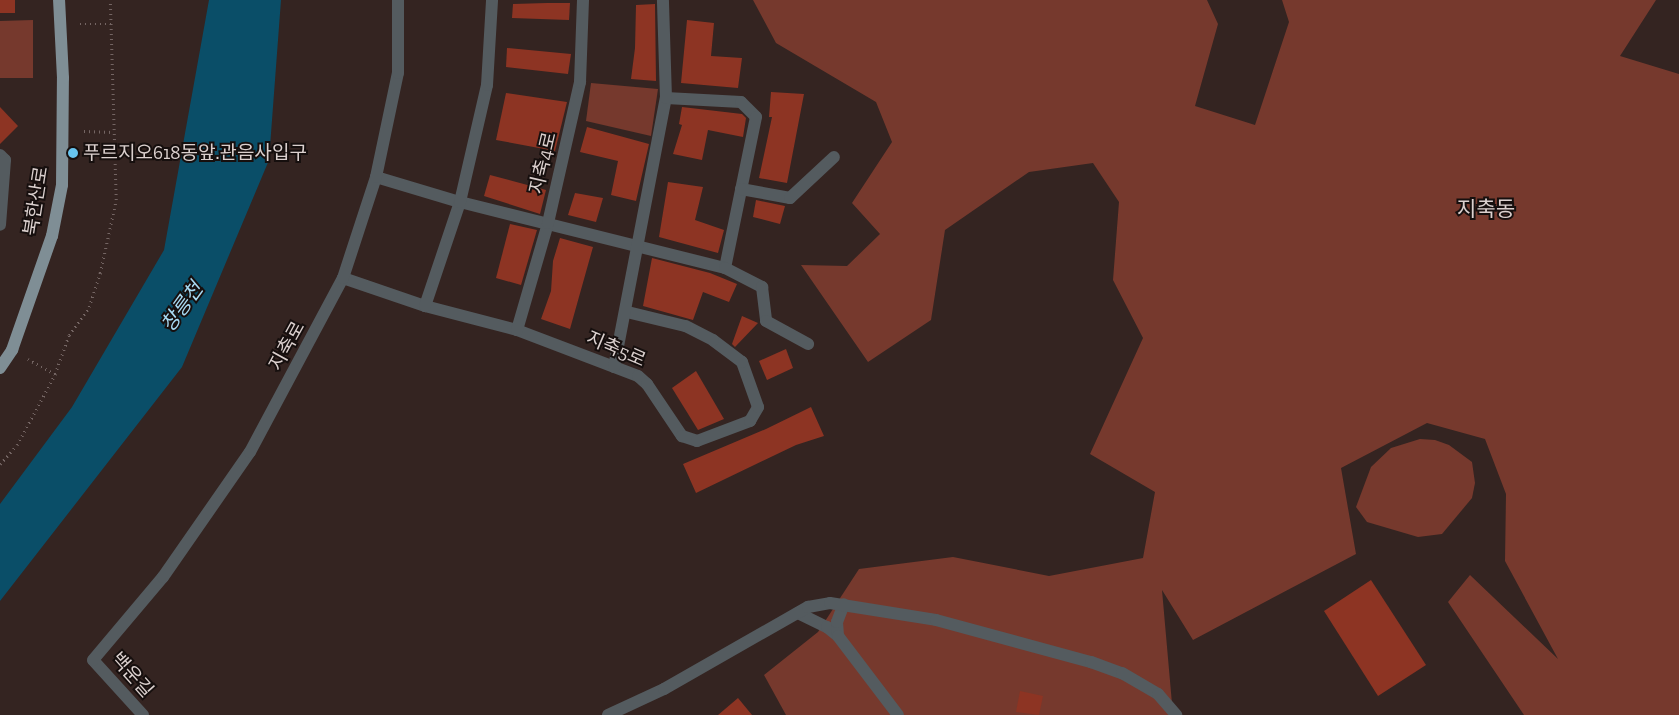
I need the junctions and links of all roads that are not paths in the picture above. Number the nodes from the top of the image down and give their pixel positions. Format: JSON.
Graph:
{"nodes":[{"id":1,"x":59,"y":0,"type":"edge"},
{"id":2,"x":398,"y":0,"type":"edge"},
{"id":3,"x":492,"y":0,"type":"edge"},
{"id":4,"x":583,"y":0,"type":"edge"},
{"id":5,"x":663,"y":0,"type":"edge"},
{"id":6,"x":666,"y":98,"type":"junction"},
{"id":7,"x":0,"y":155,"type":"edge"},
{"id":8,"x":834,"y":157,"type":"dead end"},
{"id":9,"x":376,"y":177,"type":"junction"},
{"id":10,"x":741,"y":189,"type":"junction"},
{"id":11,"x":460,"y":202,"type":"junction"},
{"id":12,"x":548,"y":223,"type":"junction"},
{"id":13,"x":0,"y":225,"type":"edge"},
{"id":14,"x":638,"y":246,"type":"junction"},
{"id":15,"x":725,"y":268,"type":"junction"},
{"id":16,"x":343,"y":278,"type":"junction"},
{"id":17,"x":425,"y":306,"type":"junction"},
{"id":18,"x":627,"y":312,"type":"junction"},
{"id":19,"x":518,"y":330,"type":"junction"},
{"id":20,"x":808,"y":344,"type":"dead end"},
{"id":21,"x":614,"y":367,"type":"junction"},
{"id":22,"x":0,"y":368,"type":"edge"},
{"id":23,"x":844,"y":604,"type":"junction"},
{"id":24,"x":798,"y":613,"type":"junction"},
{"id":25,"x":838,"y":636,"type":"junction"},
{"id":26,"x":93,"y":660,"type":"joint"},
{"id":27,"x":143,"y":715,"type":"edge"},
{"id":28,"x":608,"y":715,"type":"edge"},
{"id":29,"x":898,"y":715,"type":"edge"},
{"id":30,"x":1176,"y":715,"type":"edge"}],
"edges":[{"from":1,"to":22,"type":"main road","name":"북한산로"},
{"from":2,"to":9,"type":"street","name":"지축로"},
{"from":3,"to":11,"type":"street"},
{"from":4,"to":12,"type":"street","name":"지축4로"},
{"from":5,"to":6,"type":"street"},
{"from":6,"to":10,"type":"street"},
{"from":6,"to":14,"type":"street"},
{"from":7,"to":13,"type":"street"},
{"from":8,"to":10,"type":"street"},
{"from":9,"to":11,"type":"street"},
{"from":9,"to":16,"type":"street","name":"지축로"},
{"from":10,"to":15,"type":"street"},
{"from":11,"to":12,"type":"street"},
{"from":11,"to":17,"type":"street"},
{"from":12,"to":14,"type":"street"},
{"from":12,"to":19,"type":"street","name":"지축4로"},
{"from":14,"to":15,"type":"street"},
{"from":14,"to":18,"type":"street"},
{"from":15,"to":20,"type":"street"},
{"from":16,"to":17,"type":"street","name":"지축5로"},
{"from":16,"to":26,"type":"street","name":"지축로"},
{"from":17,"to":19,"type":"street","name":"지축5로"},
{"from":18,"to":21,"type":"street"},
{"from":18,"to":21,"type":"street","name":"지축5로"},
{"from":19,"to":21,"type":"street","name":"지축5로"},
{"from":23,"to":24,"type":"street"},
{"from":23,"to":25,"type":"street"},
{"from":23,"to":30,"type":"street"},
{"from":24,"to":25,"type":"street"},
{"from":24,"to":28,"type":"street"},
{"from":25,"to":29,"type":"street"},
{"from":26,"to":27,"type":"street","name":"백운길"}]}
